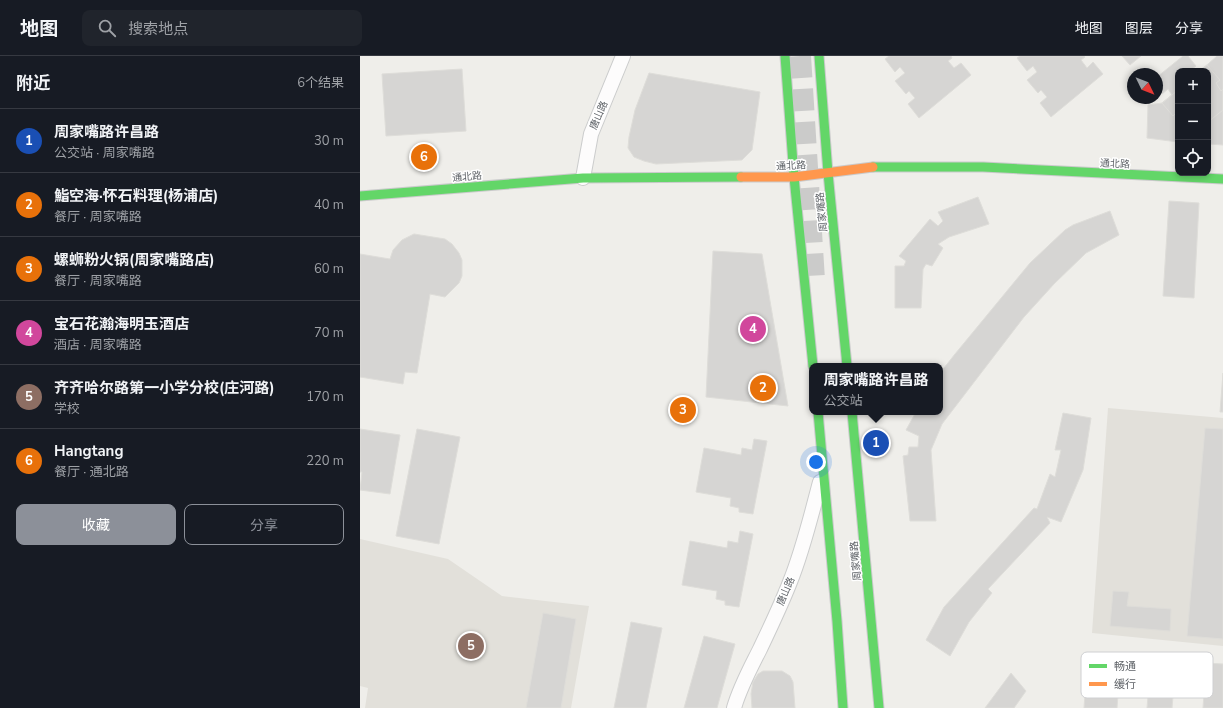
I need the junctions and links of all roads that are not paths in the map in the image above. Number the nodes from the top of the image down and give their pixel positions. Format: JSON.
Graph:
{"nodes":[{"id":1,"x":623,"y":56,"type":"edge"},
{"id":2,"x":785,"y":56,"type":"edge"},
{"id":3,"x":819,"y":56,"type":"edge"},
{"id":4,"x":828,"y":173,"type":"junction"},
{"id":5,"x":794,"y":177,"type":"junction"},
{"id":6,"x":583,"y":178,"type":"junction"},
{"id":7,"x":1223,"y":179,"type":"edge"},
{"id":8,"x":360,"y":196,"type":"edge"},
{"id":9,"x":813,"y":363,"type":"edge"},
{"id":10,"x":847,"y":363,"type":"edge"},
{"id":11,"x":818,"y":415,"type":"edge"},
{"id":12,"x":852,"y":415,"type":"edge"},
{"id":13,"x":823,"y":468,"type":"junction"},
{"id":14,"x":734,"y":708,"type":"edge"},
{"id":15,"x":843,"y":708,"type":"edge"},
{"id":16,"x":879,"y":708,"type":"edge"}],
"edges":[{"from":1,"to":6,"type":"street","name":"唐山路"},
{"from":2,"to":5,"type":"main road"},
{"from":3,"to":4,"type":"main road","name":"周家嘴路"},
{"from":4,"to":5,"type":"main road","name":"通北路"},
{"from":4,"to":7,"type":"main road","name":"通北路"},
{"from":4,"to":10,"type":"main road","name":"周家嘴路"},
{"from":5,"to":6,"type":"main road","name":"通北路"},
{"from":5,"to":9,"type":"main road"},
{"from":6,"to":8,"type":"main road","name":"通北路"},
{"from":11,"to":13,"type":"main road"},
{"from":12,"to":16,"type":"main road","name":"周家嘴路"},
{"from":13,"to":14,"type":"street","name":"唐山路"},
{"from":13,"to":15,"type":"main road"}]}
